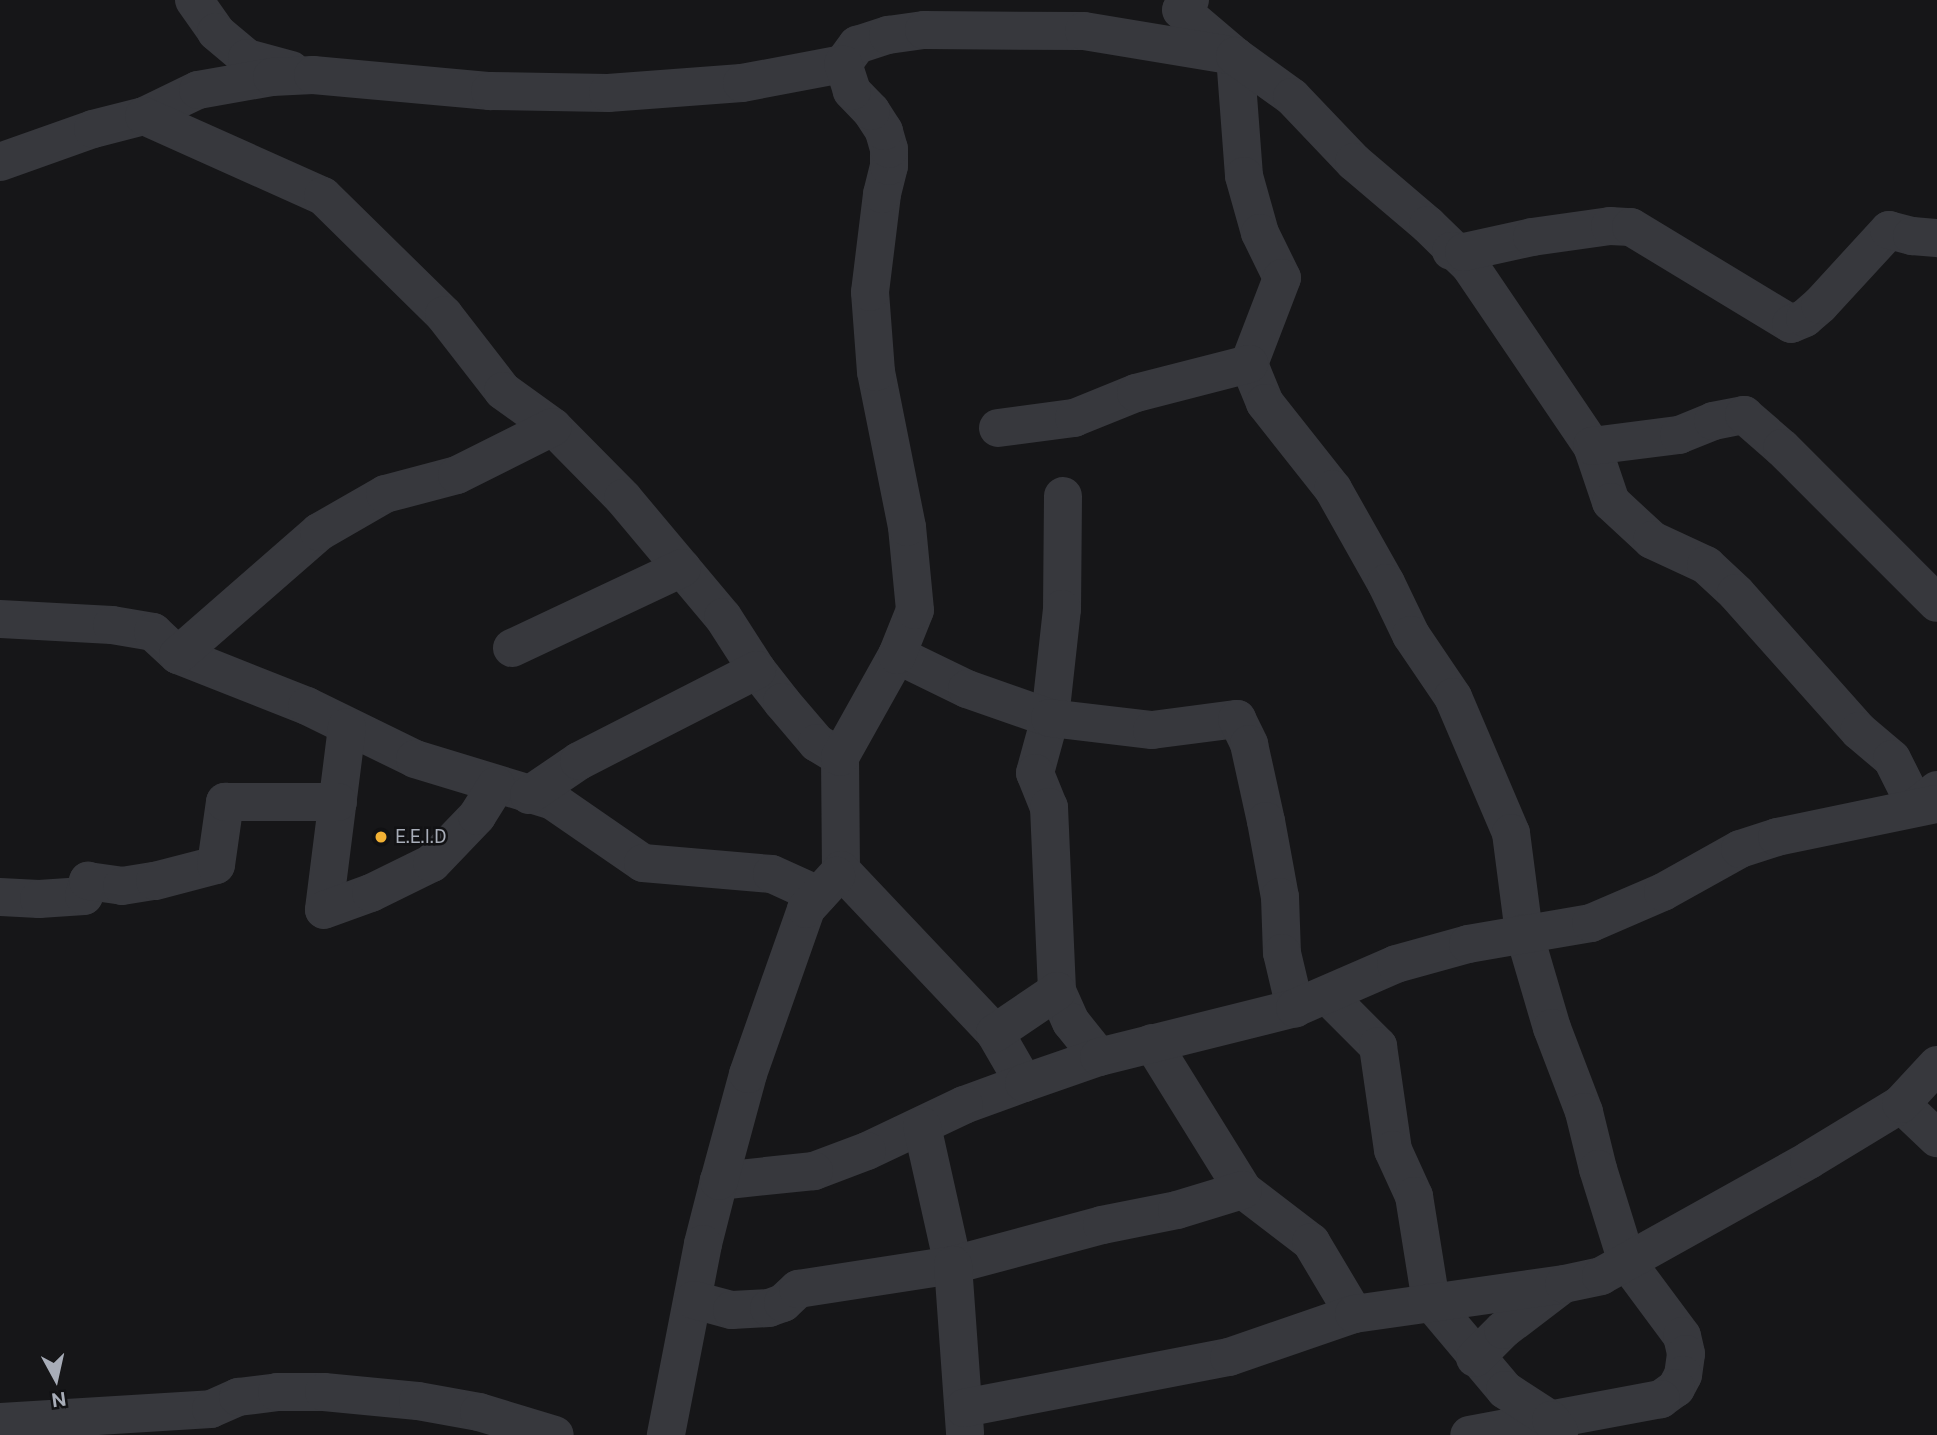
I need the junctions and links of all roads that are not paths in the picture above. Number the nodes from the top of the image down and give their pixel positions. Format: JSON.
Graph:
{"nodes":[{"id":1,"x":194,"y":0,"type":"edge"},
{"id":2,"x":1190,"y":0,"type":"edge"},
{"id":3,"x":1236,"y":56,"type":"junction"},
{"id":4,"x":843,"y":64,"type":"junction"},
{"id":5,"x":313,"y":75,"type":"junction"},
{"id":6,"x":144,"y":116,"type":"junction"},
{"id":7,"x":0,"y":162,"type":"edge"},
{"id":8,"x":1937,"y":238,"type":"edge"},
{"id":9,"x":1451,"y":251,"type":"junction"},
{"id":10,"x":1249,"y":364,"type":"junction"},
{"id":11,"x":553,"y":427,"type":"junction"},
{"id":12,"x":998,"y":428,"type":"dead end"},
{"id":13,"x":1592,"y":446,"type":"junction"},
{"id":14,"x":1063,"y":496,"type":"dead end"},
{"id":15,"x":682,"y":568,"type":"junction"},
{"id":16,"x":1937,"y":603,"type":"edge"},
{"id":17,"x":0,"y":619,"type":"edge"},
{"id":18,"x":512,"y":648,"type":"dead end"},
{"id":19,"x":897,"y":654,"type":"junction"},
{"id":20,"x":178,"y":655,"type":"junction"},
{"id":21,"x":757,"y":670,"type":"junction"},
{"id":22,"x":1051,"y":718,"type":"junction"},
{"id":23,"x":347,"y":727,"type":"junction"},
{"id":24,"x":840,"y":757,"type":"junction"},
{"id":25,"x":513,"y":790,"type":"junction"},
{"id":26,"x":1930,"y":800,"type":"edge"},
{"id":27,"x":338,"y":802,"type":"junction"},
{"id":28,"x":830,"y":882,"type":"junction"},
{"id":29,"x":0,"y":897,"type":"edge"},
{"id":30,"x":1524,"y":933,"type":"junction"},
{"id":31,"x":1057,"y":991,"type":"junction"},
{"id":32,"x":1312,"y":1002,"type":"junction"},
{"id":33,"x":995,"y":1034,"type":"junction"},
{"id":34,"x":1152,"y":1043,"type":"junction"},
{"id":35,"x":1099,"y":1057,"type":"junction"},
{"id":36,"x":1937,"y":1065,"type":"edge"},
{"id":37,"x":1024,"y":1083,"type":"junction"},
{"id":38,"x":1902,"y":1104,"type":"junction"},
{"id":39,"x":922,"y":1126,"type":"junction"},
{"id":40,"x":1937,"y":1138,"type":"edge"},
{"id":41,"x":719,"y":1181,"type":"junction"},
{"id":42,"x":1243,"y":1190,"type":"junction"},
{"id":43,"x":1627,"y":1262,"type":"junction"},
{"id":44,"x":953,"y":1265,"type":"junction"},
{"id":45,"x":1564,"y":1284,"type":"junction"},
{"id":46,"x":694,"y":1300,"type":"junction"},
{"id":47,"x":1431,"y":1302,"type":"junction"},
{"id":48,"x":1354,"y":1314,"type":"junction"},
{"id":49,"x":1475,"y":1358,"type":"junction"},
{"id":50,"x":965,"y":1422,"type":"edge"},
{"id":51,"x":16,"y":1425,"type":"edge"},
{"id":52,"x":1557,"y":1427,"type":"edge"},
{"id":53,"x":555,"y":1435,"type":"edge"},
{"id":54,"x":666,"y":1435,"type":"edge"},
{"id":55,"x":1469,"y":1435,"type":"edge"}],
"edges":[{"from":1,"to":5,"type":"street"},
{"from":2,"to":3,"type":"street"},
{"from":3,"to":4,"type":"street"},
{"from":3,"to":9,"type":"street"},
{"from":3,"to":10,"type":"street"},
{"from":4,"to":5,"type":"street"},
{"from":4,"to":19,"type":"street"},
{"from":5,"to":6,"type":"street"},
{"from":6,"to":7,"type":"street"},
{"from":6,"to":11,"type":"street"},
{"from":8,"to":9,"type":"street"},
{"from":9,"to":13,"type":"street"},
{"from":10,"to":12,"type":"street"},
{"from":10,"to":30,"type":"street"},
{"from":11,"to":15,"type":"street"},
{"from":11,"to":20,"type":"street"},
{"from":13,"to":16,"type":"street"},
{"from":13,"to":26,"type":"street"},
{"from":14,"to":22,"type":"street"},
{"from":15,"to":18,"type":"street"},
{"from":15,"to":21,"type":"street"},
{"from":17,"to":20,"type":"street"},
{"from":19,"to":22,"type":"street"},
{"from":19,"to":24,"type":"street"},
{"from":20,"to":23,"type":"street"},
{"from":21,"to":24,"type":"street"},
{"from":21,"to":25,"type":"street"},
{"from":22,"to":31,"type":"street"},
{"from":22,"to":32,"type":"street"},
{"from":23,"to":25,"type":"street"},
{"from":23,"to":27,"type":"street"},
{"from":24,"to":28,"type":"street"},
{"from":25,"to":27,"type":"street"},
{"from":25,"to":28,"type":"street"},
{"from":26,"to":30,"type":"street"},
{"from":27,"to":29,"type":"street"},
{"from":28,"to":33,"type":"street"},
{"from":28,"to":41,"type":"street"},
{"from":30,"to":32,"type":"street"},
{"from":30,"to":43,"type":"street"},
{"from":31,"to":33,"type":"street"},
{"from":31,"to":35,"type":"street"},
{"from":32,"to":34,"type":"street"},
{"from":32,"to":47,"type":"street"},
{"from":33,"to":37,"type":"street"},
{"from":34,"to":35,"type":"street"},
{"from":34,"to":42,"type":"street"},
{"from":35,"to":37,"type":"street"},
{"from":36,"to":38,"type":"street"},
{"from":37,"to":39,"type":"street"},
{"from":38,"to":40,"type":"street"},
{"from":38,"to":43,"type":"street"},
{"from":39,"to":41,"type":"street"},
{"from":39,"to":44,"type":"street"},
{"from":41,"to":46,"type":"street"},
{"from":42,"to":44,"type":"street"},
{"from":42,"to":48,"type":"street"},
{"from":43,"to":45,"type":"street"},
{"from":43,"to":52,"type":"street"},
{"from":44,"to":46,"type":"street"},
{"from":44,"to":50,"type":"street"},
{"from":45,"to":47,"type":"street"},
{"from":45,"to":49,"type":"street"},
{"from":46,"to":54,"type":"street"},
{"from":47,"to":48,"type":"street"},
{"from":47,"to":49,"type":"street"},
{"from":48,"to":50,"type":"street"},
{"from":49,"to":52,"type":"street"},
{"from":51,"to":53,"type":"street"},
{"from":52,"to":55,"type":"street"}]}
